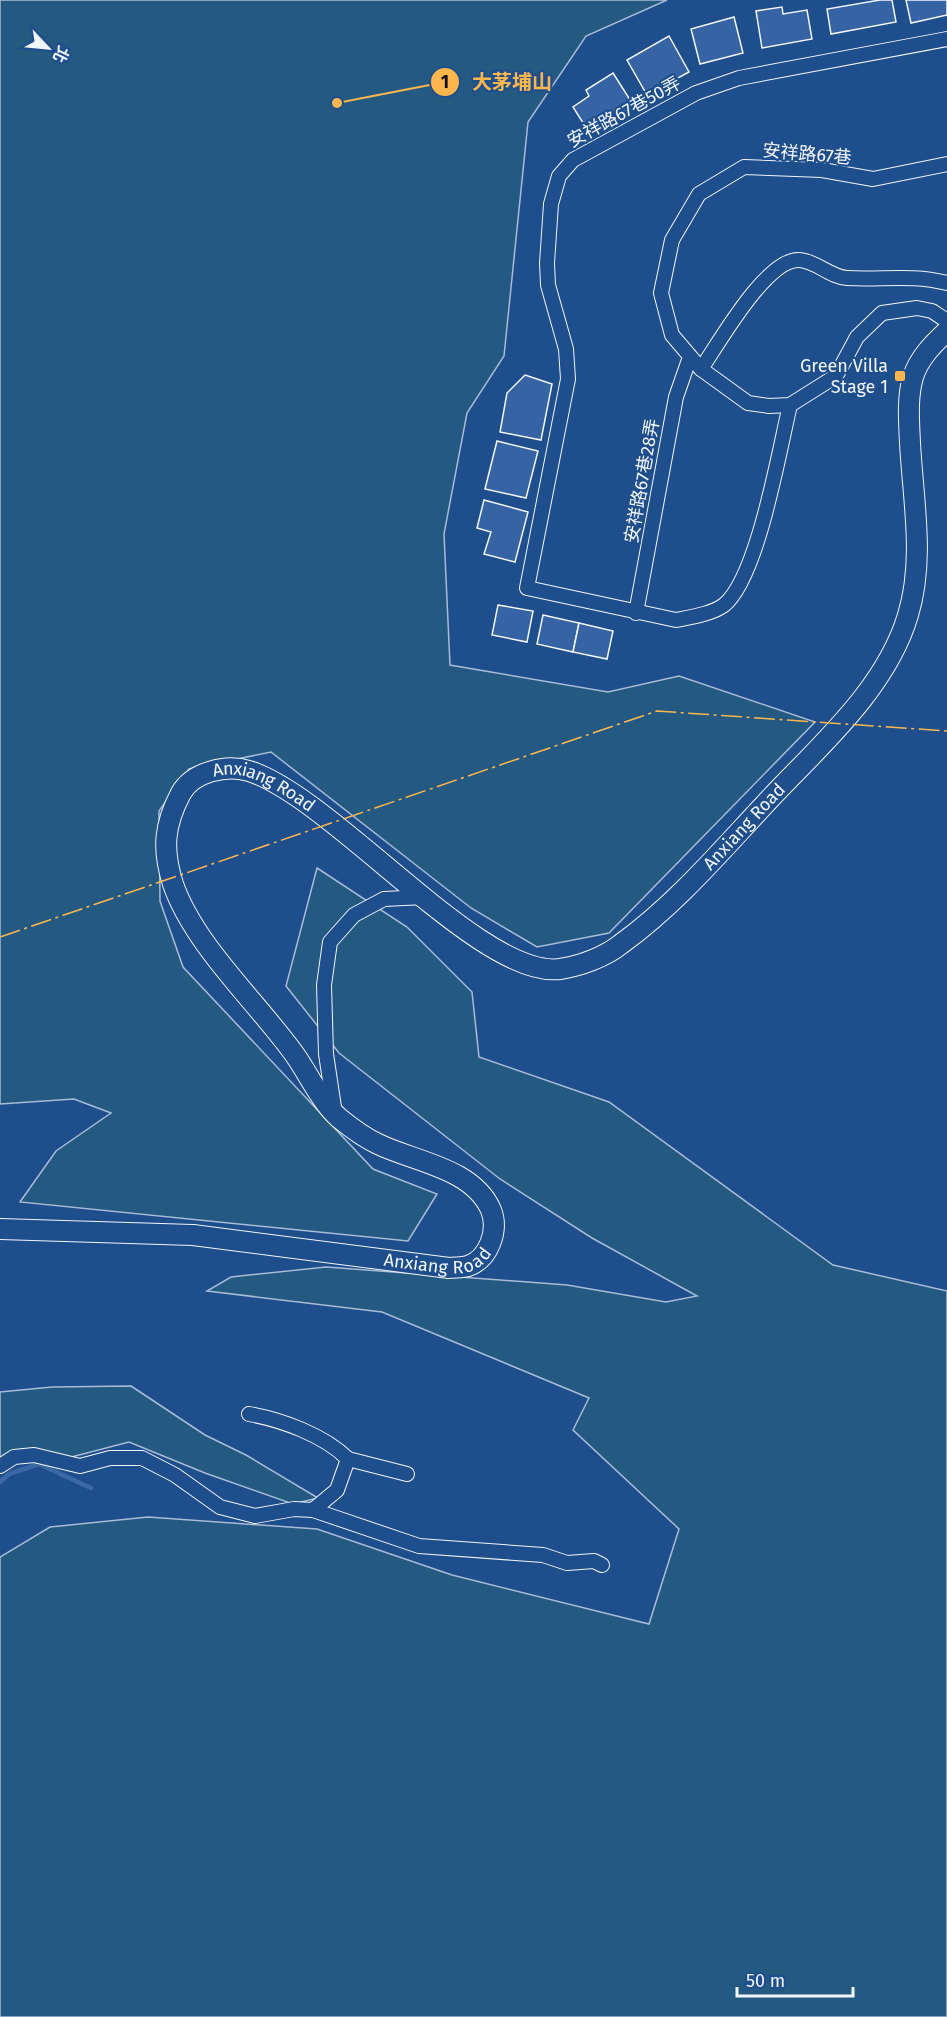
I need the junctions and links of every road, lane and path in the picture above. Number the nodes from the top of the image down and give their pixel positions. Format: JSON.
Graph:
{"nodes":[{"id":1,"x":947,"y":39,"type":"edge"},
{"id":2,"x":947,"y":164,"type":"edge"},
{"id":3,"x":947,"y":283,"type":"edge"},
{"id":4,"x":947,"y":321,"type":"edge"},
{"id":5,"x":947,"y":332,"type":"edge"},
{"id":6,"x":690,"y":357,"type":"junction"},
{"id":7,"x":702,"y":369,"type":"junction"},
{"id":8,"x":790,"y":405,"type":"junction"},
{"id":9,"x":636,"y":613,"type":"junction"},
{"id":10,"x":425,"y":897,"type":"junction"},
{"id":11,"x":336,"y":1116,"type":"junction"},
{"id":12,"x":0,"y":1229,"type":"edge"},
{"id":13,"x":249,"y":1414,"type":"dead end"},
{"id":14,"x":348,"y":1459,"type":"junction"},
{"id":15,"x":0,"y":1466,"type":"edge"},
{"id":16,"x":407,"y":1474,"type":"dead end"},
{"id":17,"x":313,"y":1510,"type":"junction"},
{"id":18,"x":602,"y":1565,"type":"dead end"}],
"edges":[{"from":1,"to":9,"type":"street","name":"安祥路67巷50弄"},
{"from":2,"to":6,"type":"street","name":"安祥路67巷"},
{"from":3,"to":7,"type":"street"},
{"from":4,"to":8,"type":"street"},
{"from":5,"to":10,"type":"street","name":"Anxiang Road"},
{"from":6,"to":7,"type":"street","name":"安祥路67巷"},
{"from":6,"to":9,"type":"street","name":"安祥路67巷28弄"},
{"from":7,"to":8,"type":"street","name":"安祥路67巷"},
{"from":8,"to":9,"type":"street"},
{"from":10,"to":11,"type":"street"},
{"from":10,"to":11,"type":"street","name":"Anxiang Road"},
{"from":11,"to":12,"type":"street","name":"Anxiang Road"},
{"from":13,"to":14,"type":"street"},
{"from":14,"to":16,"type":"street"},
{"from":14,"to":17,"type":"street"},
{"from":15,"to":17,"type":"street"},
{"from":17,"to":18,"type":"street"}]}
